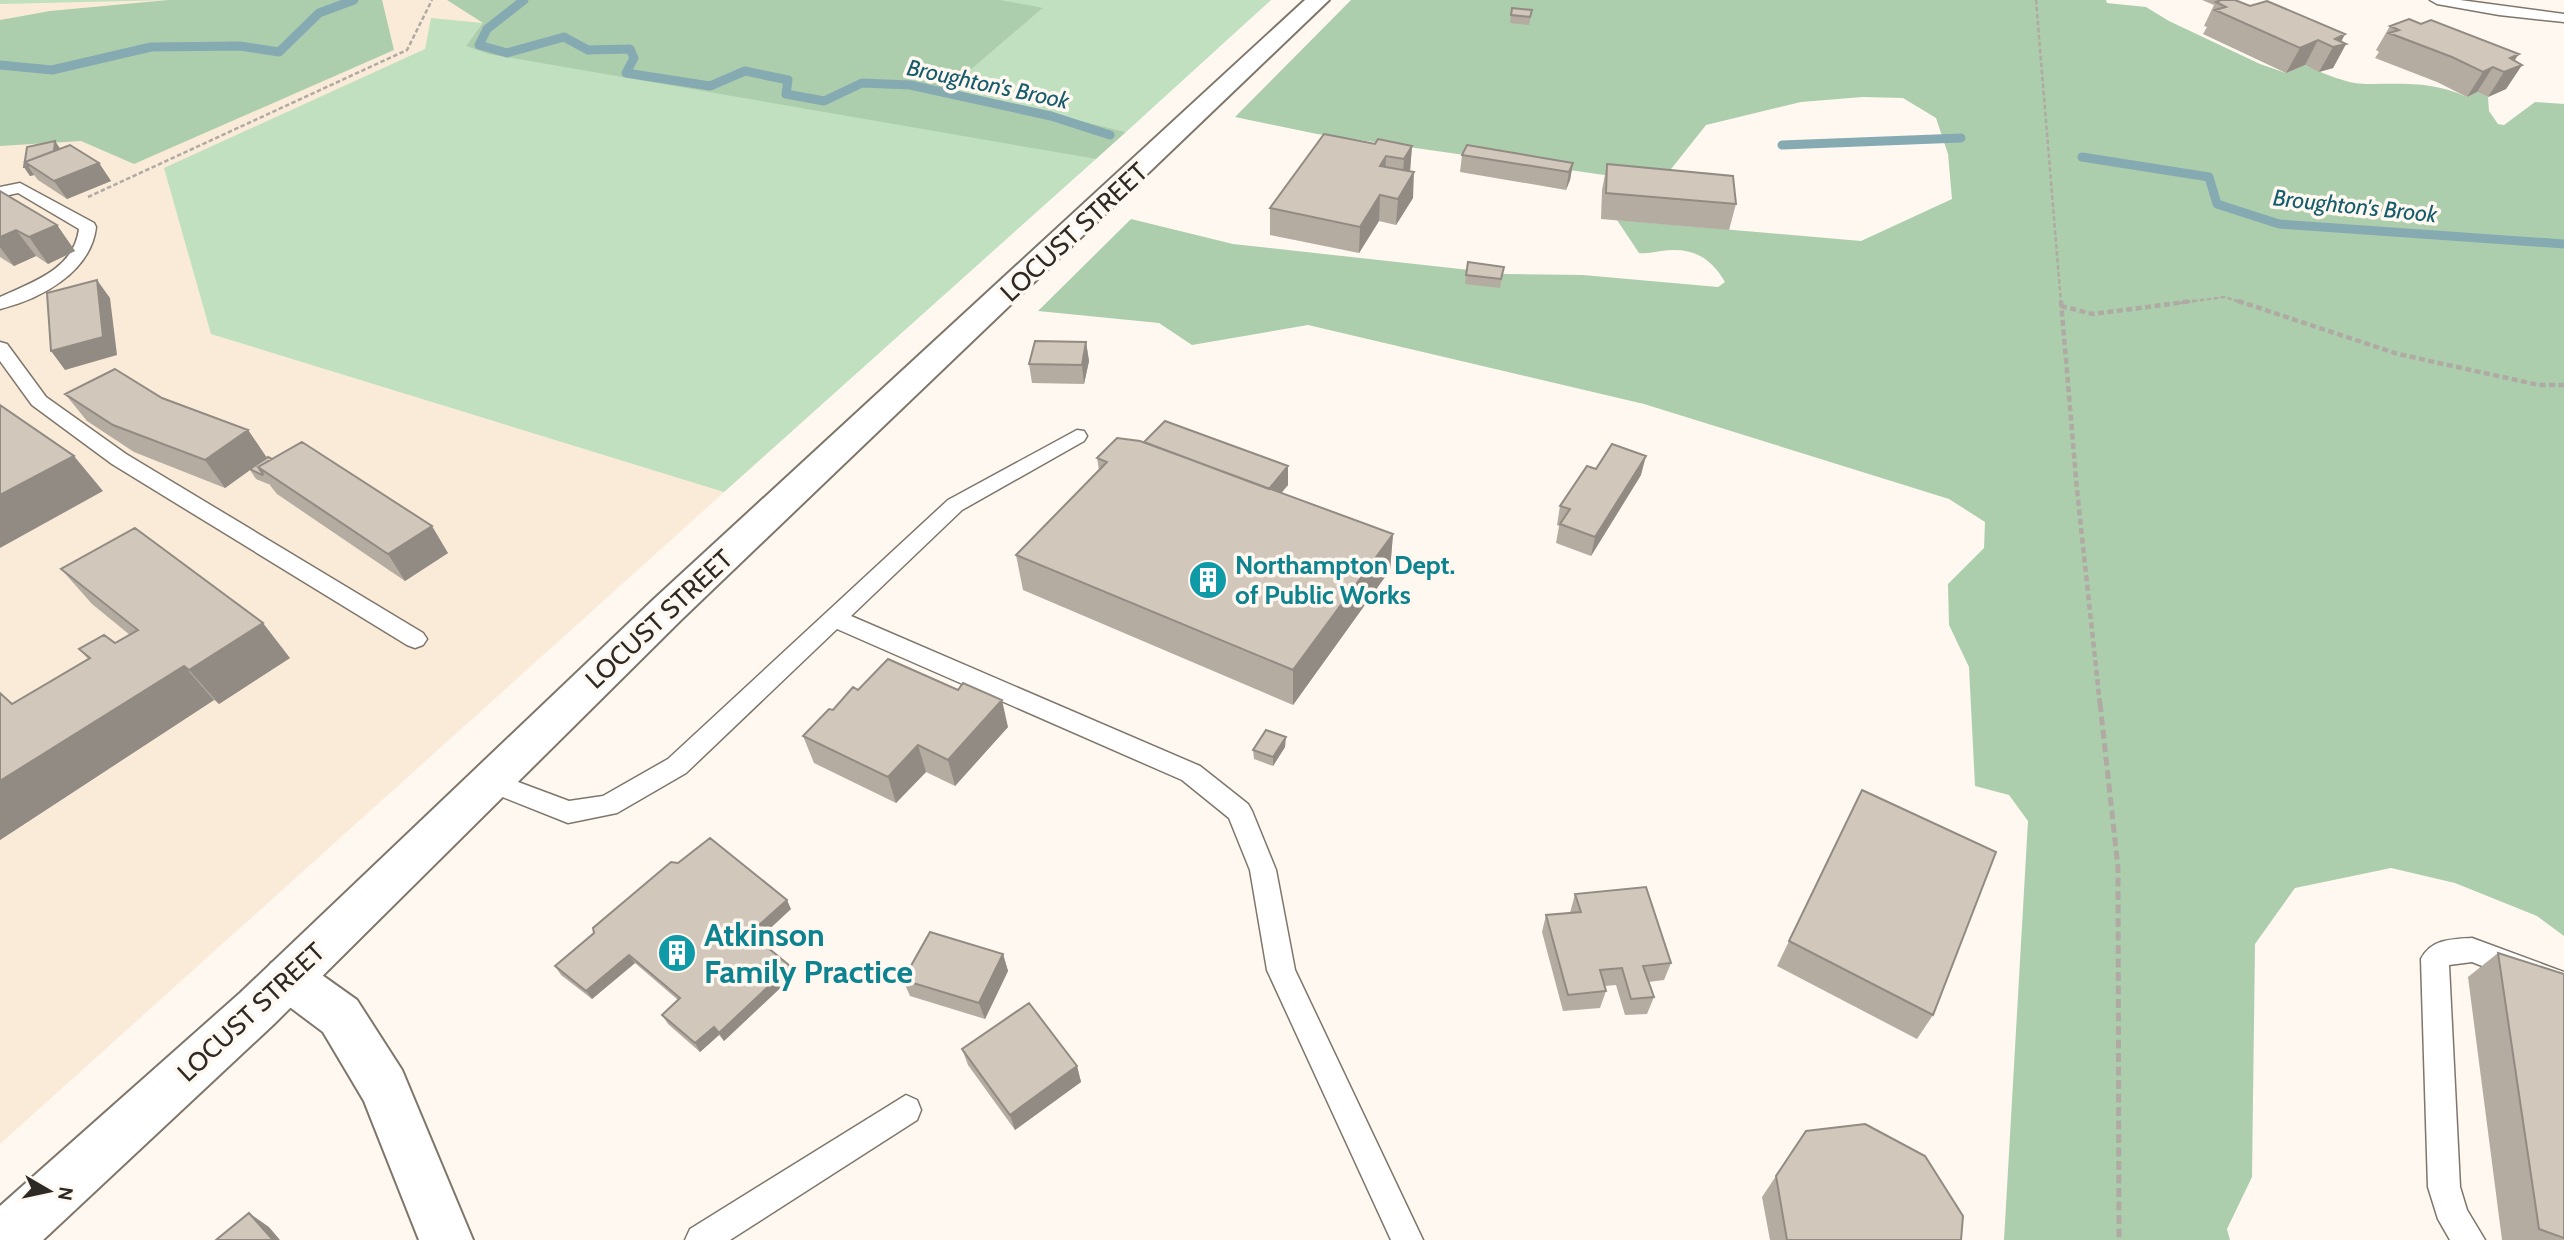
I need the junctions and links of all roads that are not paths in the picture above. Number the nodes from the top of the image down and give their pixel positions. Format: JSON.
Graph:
{"nodes":[{"id":1,"x":1318,"y":0,"type":"edge"},
{"id":2,"x":2438,"y":0,"type":"edge"},
{"id":3,"x":2564,"y":18,"type":"edge"},
{"id":4,"x":0,"y":192,"type":"edge"},
{"id":5,"x":0,"y":304,"type":"edge"},
{"id":6,"x":0,"y":348,"type":"edge"},
{"id":7,"x":1077,"y":436,"type":"dead end"},
{"id":8,"x":834,"y":618,"type":"junction"},
{"id":9,"x":415,"y":639,"type":"dead end"},
{"id":10,"x":489,"y":781,"type":"junction"},
{"id":11,"x":288,"y":978,"type":"junction"},
{"id":12,"x":2564,"y":985,"type":"edge"},
{"id":13,"x":906,"y":1110,"type":"dead end"},
{"id":14,"x":2,"y":1240,"type":"edge"},
{"id":15,"x":446,"y":1240,"type":"edge"},
{"id":16,"x":701,"y":1240,"type":"edge"},
{"id":17,"x":1407,"y":1240,"type":"edge"},
{"id":18,"x":2469,"y":1240,"type":"edge"}],
"edges":[{"from":1,"to":10,"type":"main road","name":"LOCUST STREET"},
{"from":2,"to":3,"type":"lane"},
{"from":4,"to":5,"type":"lane"},
{"from":6,"to":9,"type":"lane"},
{"from":7,"to":8,"type":"lane"},
{"from":8,"to":10,"type":"lane"},
{"from":8,"to":17,"type":"lane"},
{"from":10,"to":11,"type":"main road","name":"LOCUST STREET"},
{"from":11,"to":14,"type":"main road","name":"LOCUST STREET"},
{"from":11,"to":15,"type":"main road"},
{"from":12,"to":18,"type":"lane"},
{"from":13,"to":16,"type":"lane"}]}
